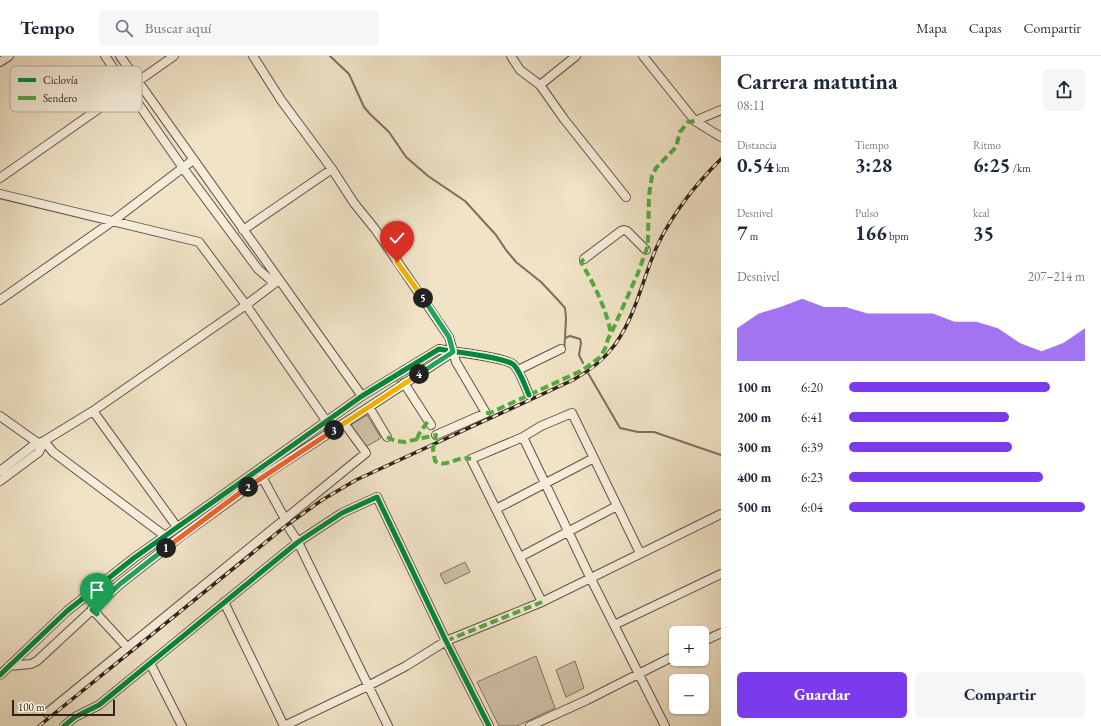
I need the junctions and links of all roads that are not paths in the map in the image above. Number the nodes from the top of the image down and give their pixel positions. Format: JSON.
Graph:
{"nodes":[{"id":1,"x":8,"y":56,"type":"edge"},
{"id":2,"x":105,"y":56,"type":"edge"},
{"id":3,"x":120,"y":56,"type":"edge"},
{"id":4,"x":174,"y":56,"type":"edge"},
{"id":5,"x":253,"y":56,"type":"edge"},
{"id":6,"x":511,"y":56,"type":"edge"},
{"id":7,"x":576,"y":56,"type":"edge"},
{"id":8,"x":642,"y":56,"type":"edge"},
{"id":9,"x":0,"y":62,"type":"edge"},
{"id":10,"x":112,"y":66,"type":"edge"},
{"id":11,"x":128,"y":66,"type":"edge"},
{"id":12,"x":142,"y":77,"type":"edge"},
{"id":13,"x":540,"y":85,"type":"junction"},
{"id":14,"x":142,"y":86,"type":"edge"},
{"id":15,"x":142,"y":109,"type":"edge"},
{"id":16,"x":721,"y":110,"type":"edge"},
{"id":17,"x":93,"y":112,"type":"edge"},
{"id":18,"x":695,"y":122,"type":"junction"},
{"id":19,"x":721,"y":137,"type":"edge"},
{"id":20,"x":193,"y":160,"type":"junction"},
{"id":21,"x":183,"y":168,"type":"junction"},
{"id":22,"x":332,"y":169,"type":"junction"},
{"id":23,"x":0,"y":178,"type":"edge"},
{"id":24,"x":0,"y":194,"type":"edge"},
{"id":25,"x":626,"y":197,"type":"dead end"},
{"id":26,"x":112,"y":221,"type":"junction"},
{"id":27,"x":243,"y":230,"type":"junction"},
{"id":28,"x":646,"y":250,"type":"dead end"},
{"id":29,"x":584,"y":259,"type":"dead end"},
{"id":30,"x":276,"y":282,"type":"junction"},
{"id":31,"x":0,"y":300,"type":"edge"},
{"id":32,"x":246,"y":305,"type":"junction"},
{"id":33,"x":560,"y":349,"type":"dead end"},
{"id":34,"x":453,"y":352,"type":"junction"},
{"id":35,"x":518,"y":370,"type":"junction"},
{"id":36,"x":404,"y":383,"type":"junction"},
{"id":37,"x":529,"y":395,"type":"dead end"},
{"id":38,"x":362,"y":396,"type":"junction"},
{"id":39,"x":369,"y":406,"type":"junction"},
{"id":40,"x":93,"y":411,"type":"junction"},
{"id":41,"x":0,"y":416,"type":"edge"},
{"id":42,"x":327,"y":422,"type":"junction"},
{"id":43,"x":344,"y":423,"type":"junction"},
{"id":44,"x":431,"y":425,"type":"dead end"},
{"id":45,"x":436,"y":435,"type":"dead end"},
{"id":46,"x":522,"y":436,"type":"junction"},
{"id":47,"x":387,"y":437,"type":"dead end"},
{"id":48,"x":41,"y":442,"type":"junction"},
{"id":49,"x":594,"y":458,"type":"junction"},
{"id":50,"x":0,"y":471,"type":"edge"},
{"id":51,"x":262,"y":477,"type":"junction"},
{"id":52,"x":0,"y":481,"type":"edge"},
{"id":53,"x":546,"y":483,"type":"junction"},
{"id":54,"x":617,"y":506,"type":"junction"},
{"id":55,"x":496,"y":509,"type":"junction"},
{"id":56,"x":721,"y":514,"type":"edge"},
{"id":57,"x":285,"y":519,"type":"junction"},
{"id":58,"x":178,"y":527,"type":"junction"},
{"id":59,"x":569,"y":531,"type":"junction"},
{"id":60,"x":165,"y":536,"type":"junction"},
{"id":61,"x":298,"y":542,"type":"junction"},
{"id":62,"x":640,"y":553,"type":"junction"},
{"id":63,"x":520,"y":557,"type":"junction"},
{"id":64,"x":721,"y":574,"type":"edge"},
{"id":65,"x":590,"y":578,"type":"junction"},
{"id":66,"x":224,"y":602,"type":"junction"},
{"id":67,"x":542,"y":602,"type":"junction"},
{"id":68,"x":92,"y":610,"type":"junction"},
{"id":69,"x":614,"y":625,"type":"junction"},
{"id":70,"x":721,"y":634,"type":"edge"},
{"id":71,"x":709,"y":639,"type":"edge"},
{"id":72,"x":446,"y":641,"type":"junction"},
{"id":73,"x":127,"y":647,"type":"junction"},
{"id":74,"x":669,"y":660,"type":"edge"},
{"id":75,"x":150,"y":663,"type":"junction"},
{"id":76,"x":9,"y":666,"type":"junction"},
{"id":77,"x":640,"y":674,"type":"junction"},
{"id":78,"x":0,"y":675,"type":"edge"},
{"id":79,"x":368,"y":686,"type":"junction"},
{"id":80,"x":46,"y":713,"type":"dead end"},
{"id":81,"x":75,"y":718,"type":"junction"},
{"id":82,"x":64,"y":726,"type":"edge"},
{"id":83,"x":79,"y":726,"type":"edge"},
{"id":84,"x":182,"y":726,"type":"edge"},
{"id":85,"x":284,"y":726,"type":"edge"},
{"id":86,"x":388,"y":726,"type":"edge"},
{"id":87,"x":488,"y":726,"type":"edge"},
{"id":88,"x":530,"y":726,"type":"edge"},
{"id":89,"x":665,"y":726,"type":"edge"}],
"edges":[{"from":1,"to":9,"type":"street"},
{"from":2,"to":10,"type":"street"},
{"from":3,"to":11,"type":"street"},
{"from":4,"to":12,"type":"street"},
{"from":5,"to":22,"type":"street"},
{"from":6,"to":13,"type":"street"},
{"from":7,"to":13,"type":"street"},
{"from":8,"to":18,"type":"street"},
{"from":13,"to":25,"type":"street"},
{"from":14,"to":20,"type":"street"},
{"from":15,"to":21,"type":"street"},
{"from":16,"to":18,"type":"street"},
{"from":17,"to":23,"type":"street"},
{"from":18,"to":19,"type":"street"},
{"from":20,"to":21,"type":"street"},
{"from":20,"to":27,"type":"street"},
{"from":21,"to":26,"type":"street"},
{"from":21,"to":30,"type":"street"},
{"from":22,"to":27,"type":"street"},
{"from":22,"to":34,"type":"street"},
{"from":24,"to":26,"type":"street"},
{"from":26,"to":31,"type":"street"},
{"from":26,"to":32,"type":"street"},
{"from":27,"to":30,"type":"street"},
{"from":28,"to":29,"type":"street"},
{"from":30,"to":32,"type":"street"},
{"from":30,"to":38,"type":"street"},
{"from":32,"to":40,"type":"street"},
{"from":32,"to":42,"type":"street"},
{"from":33,"to":35,"type":"street"},
{"from":34,"to":35,"type":"street"},
{"from":34,"to":36,"type":"street"},
{"from":34,"to":38,"type":"street"},
{"from":34,"to":45,"type":"street"},
{"from":35,"to":37,"type":"street"},
{"from":36,"to":39,"type":"street"},
{"from":36,"to":44,"type":"street"},
{"from":38,"to":42,"type":"street"},
{"from":39,"to":43,"type":"street"},
{"from":39,"to":47,"type":"street"},
{"from":40,"to":48,"type":"street"},
{"from":40,"to":58,"type":"street"},
{"from":41,"to":48,"type":"street"},
{"from":42,"to":58,"type":"street"},
{"from":43,"to":51,"type":"street"},
{"from":43,"to":57,"type":"street"},
{"from":46,"to":49,"type":"street"},
{"from":46,"to":53,"type":"street"},
{"from":46,"to":55,"type":"street"},
{"from":48,"to":50,"type":"street"},
{"from":48,"to":52,"type":"street"},
{"from":48,"to":60,"type":"street"},
{"from":49,"to":53,"type":"street"},
{"from":49,"to":54,"type":"street"},
{"from":51,"to":57,"type":"street"},
{"from":51,"to":68,"type":"street"},
{"from":53,"to":55,"type":"street"},
{"from":53,"to":59,"type":"street"},
{"from":54,"to":59,"type":"street"},
{"from":54,"to":62,"type":"street"},
{"from":55,"to":63,"type":"street"},
{"from":56,"to":62,"type":"street"},
{"from":57,"to":61,"type":"street"},
{"from":57,"to":73,"type":"street"},
{"from":58,"to":60,"type":"street"},
{"from":59,"to":63,"type":"street"},
{"from":59,"to":65,"type":"street"},
{"from":60,"to":76,"type":"street"},
{"from":61,"to":66,"type":"street"},
{"from":61,"to":72,"type":"street"},
{"from":61,"to":79,"type":"street"},
{"from":62,"to":65,"type":"street"},
{"from":63,"to":67,"type":"street"},
{"from":64,"to":69,"type":"street"},
{"from":65,"to":67,"type":"street"},
{"from":65,"to":69,"type":"street"},
{"from":66,"to":75,"type":"street"},
{"from":66,"to":85,"type":"street"},
{"from":67,"to":72,"type":"street"},
{"from":68,"to":73,"type":"street"},
{"from":68,"to":76,"type":"street"},
{"from":69,"to":77,"type":"street"},
{"from":70,"to":71,"type":"street"},
{"from":72,"to":79,"type":"street"},
{"from":72,"to":87,"type":"street"},
{"from":73,"to":80,"type":"street"},
{"from":74,"to":77,"type":"street"},
{"from":75,"to":81,"type":"street"},
{"from":75,"to":84,"type":"street"},
{"from":76,"to":78,"type":"street"},
{"from":77,"to":88,"type":"street"},
{"from":77,"to":89,"type":"street"},
{"from":79,"to":85,"type":"street"},
{"from":79,"to":86,"type":"street"},
{"from":81,"to":82,"type":"street"},
{"from":81,"to":83,"type":"street"}]}
